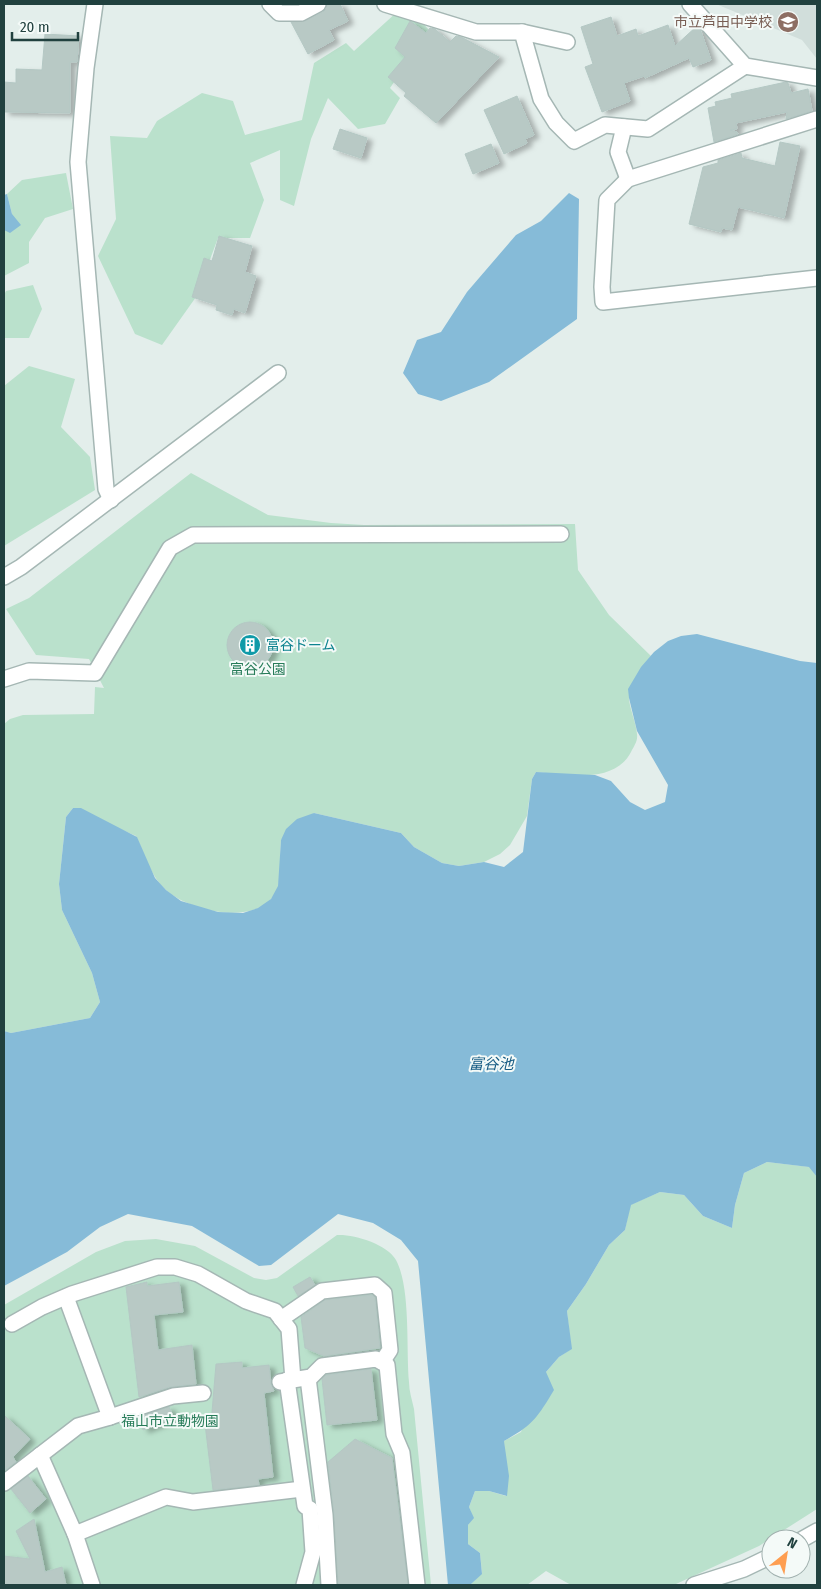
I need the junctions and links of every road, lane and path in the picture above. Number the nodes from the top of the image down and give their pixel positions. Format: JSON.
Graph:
{"nodes":[{"id":1,"x":95,"y":4,"type":"edge"},
{"id":2,"x":270,"y":4,"type":"edge"},
{"id":3,"x":318,"y":4,"type":"edge"},
{"id":4,"x":385,"y":4,"type":"edge"},
{"id":5,"x":690,"y":4,"type":"edge"},
{"id":6,"x":522,"y":32,"type":"junction"},
{"id":7,"x":567,"y":42,"type":"dead end"},
{"id":8,"x":745,"y":66,"type":"junction"},
{"id":9,"x":817,"y":78,"type":"edge"},
{"id":10,"x":817,"y":119,"type":"edge"},
{"id":11,"x":624,"y":127,"type":"junction"},
{"id":12,"x":628,"y":180,"type":"junction"},
{"id":13,"x":817,"y":278,"type":"edge"},
{"id":14,"x":278,"y":373,"type":"dead end"},
{"id":15,"x":111,"y":500,"type":"junction"},
{"id":16,"x":560,"y":534,"type":"dead end"},
{"id":17,"x":4,"y":577,"type":"edge"},
{"id":18,"x":4,"y":679,"type":"edge"},
{"id":19,"x":66,"y":1296,"type":"junction"},
{"id":20,"x":281,"y":1319,"type":"junction"},
{"id":21,"x":12,"y":1324,"type":"dead end"},
{"id":22,"x":382,"y":1362,"type":"junction"},
{"id":23,"x":292,"y":1380,"type":"junction"},
{"id":24,"x":203,"y":1393,"type":"dead end"},
{"id":25,"x":110,"y":1417,"type":"junction"},
{"id":26,"x":40,"y":1455,"type":"junction"},
{"id":27,"x":4,"y":1483,"type":"edge"},
{"id":28,"x":302,"y":1489,"type":"junction"},
{"id":29,"x":75,"y":1534,"type":"junction"},
{"id":30,"x":313,"y":1552,"type":"junction"},
{"id":31,"x":761,"y":1561,"type":"edge"},
{"id":32,"x":92,"y":1585,"type":"edge"},
{"id":33,"x":304,"y":1585,"type":"edge"},
{"id":34,"x":319,"y":1585,"type":"edge"},
{"id":35,"x":329,"y":1585,"type":"edge"},
{"id":36,"x":417,"y":1585,"type":"edge"},
{"id":37,"x":694,"y":1585,"type":"edge"}],
"edges":[{"from":1,"to":15,"type":"street"},
{"from":2,"to":3,"type":"street"},
{"from":4,"to":6,"type":"street"},
{"from":5,"to":8,"type":"street"},
{"from":6,"to":7,"type":"street"},
{"from":6,"to":11,"type":"street"},
{"from":8,"to":9,"type":"street"},
{"from":8,"to":11,"type":"street"},
{"from":10,"to":12,"type":"street"},
{"from":11,"to":12,"type":"street"},
{"from":12,"to":13,"type":"street"},
{"from":14,"to":15,"type":"street"},
{"from":15,"to":17,"type":"street"},
{"from":16,"to":18,"type":"street"},
{"from":19,"to":20,"type":"street"},
{"from":19,"to":21,"type":"street"},
{"from":19,"to":25,"type":"street"},
{"from":20,"to":22,"type":"street"},
{"from":20,"to":23,"type":"street"},
{"from":22,"to":23,"type":"street"},
{"from":22,"to":36,"type":"street"},
{"from":23,"to":28,"type":"street"},
{"from":23,"to":35,"type":"street"},
{"from":24,"to":25,"type":"street"},
{"from":25,"to":26,"type":"street"},
{"from":26,"to":27,"type":"street"},
{"from":26,"to":29,"type":"street"},
{"from":28,"to":29,"type":"street"},
{"from":28,"to":30,"type":"street"},
{"from":29,"to":32,"type":"street"},
{"from":30,"to":33,"type":"street"},
{"from":30,"to":34,"type":"street"},
{"from":31,"to":37,"type":"street"}]}
